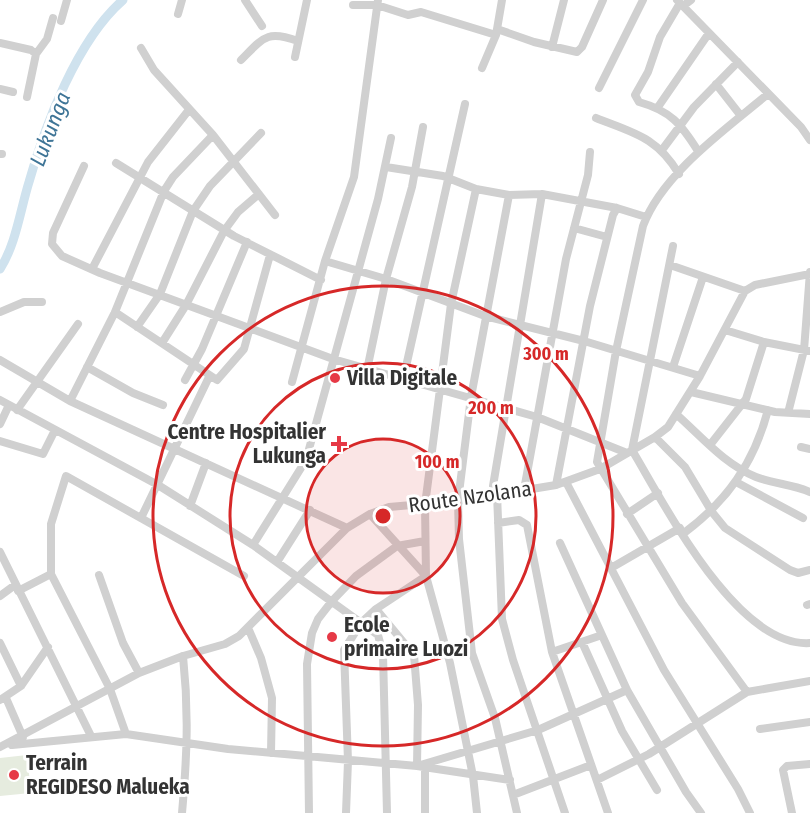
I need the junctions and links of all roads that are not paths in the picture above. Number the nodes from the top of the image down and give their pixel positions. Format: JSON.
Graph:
{"nodes":[{"id":1,"x":67,"y":0,"type":"edge"},
{"id":2,"x":182,"y":0,"type":"edge"},
{"id":3,"x":245,"y":0,"type":"edge"},
{"id":4,"x":307,"y":0,"type":"edge"},
{"id":5,"x":502,"y":0,"type":"edge"},
{"id":6,"x":564,"y":0,"type":"edge"},
{"id":7,"x":603,"y":0,"type":"edge"},
{"id":8,"x":643,"y":0,"type":"edge"},
{"id":9,"x":690,"y":0,"type":"edge"},
{"id":10,"x":378,"y":2,"type":"edge"},
{"id":11,"x":680,"y":3,"type":"edge"},
{"id":12,"x":353,"y":5,"type":"dead end"},
{"id":13,"x":178,"y":14,"type":"dead end"},
{"id":14,"x":262,"y":26,"type":"dead end"},
{"id":15,"x":496,"y":32,"type":"junction"},
{"id":16,"x":708,"y":33,"type":"junction"},
{"id":17,"x":298,"y":41,"type":"junction"},
{"id":18,"x":0,"y":43,"type":"edge"},
{"id":19,"x":552,"y":47,"type":"junction"},
{"id":20,"x":141,"y":48,"type":"dead end"},
{"id":21,"x":36,"y":54,"type":"junction"},
{"id":22,"x":295,"y":57,"type":"dead end"},
{"id":23,"x":242,"y":60,"type":"dead end"},
{"id":24,"x":738,"y":62,"type":"junction"},
{"id":25,"x":482,"y":68,"type":"dead end"},
{"id":26,"x":716,"y":84,"type":"junction"},
{"id":27,"x":599,"y":88,"type":"dead end"},
{"id":28,"x":0,"y":89,"type":"edge"},
{"id":29,"x":13,"y":92,"type":"dead end"},
{"id":30,"x":768,"y":94,"type":"junction"},
{"id":31,"x":27,"y":97,"type":"dead end"},
{"id":32,"x":465,"y":104,"type":"dead end"},
{"id":33,"x":658,"y":107,"type":"junction"},
{"id":34,"x":188,"y":111,"type":"junction"},
{"id":35,"x":741,"y":116,"type":"junction"},
{"id":36,"x":596,"y":118,"type":"dead end"},
{"id":37,"x":681,"y":126,"type":"junction"},
{"id":38,"x":423,"y":127,"type":"dead end"},
{"id":39,"x":261,"y":133,"type":"dead end"},
{"id":40,"x":213,"y":135,"type":"junction"},
{"id":41,"x":391,"y":138,"type":"dead end"},
{"id":42,"x":810,"y":140,"type":"edge"},
{"id":43,"x":662,"y":150,"type":"junction"},
{"id":44,"x":698,"y":151,"type":"junction"},
{"id":45,"x":590,"y":152,"type":"dead end"},
{"id":46,"x":232,"y":162,"type":"junction"},
{"id":47,"x":116,"y":163,"type":"dead end"},
{"id":48,"x":84,"y":166,"type":"dead end"},
{"id":49,"x":386,"y":167,"type":"junction"},
{"id":50,"x":414,"y":172,"type":"junction"},
{"id":51,"x":679,"y":174,"type":"junction"},
{"id":52,"x":139,"y":178,"type":"junction"},
{"id":53,"x":450,"y":179,"type":"junction"},
{"id":54,"x":476,"y":189,"type":"junction"},
{"id":55,"x":164,"y":191,"type":"junction"},
{"id":56,"x":260,"y":194,"type":"junction"},
{"id":57,"x":542,"y":194,"type":"junction"},
{"id":58,"x":509,"y":195,"type":"junction"},
{"id":59,"x":580,"y":203,"type":"junction"},
{"id":60,"x":617,"y":208,"type":"junction"},
{"id":61,"x":193,"y":211,"type":"junction"},
{"id":62,"x":275,"y":215,"type":"dead end"},
{"id":63,"x":646,"y":217,"type":"junction"},
{"id":64,"x":574,"y":228,"type":"junction"},
{"id":65,"x":224,"y":231,"type":"junction"},
{"id":66,"x":607,"y":237,"type":"junction"},
{"id":67,"x":247,"y":242,"type":"junction"},
{"id":68,"x":673,"y":246,"type":"dead end"},
{"id":69,"x":270,"y":255,"type":"junction"},
{"id":70,"x":325,"y":261,"type":"junction"},
{"id":71,"x":670,"y":265,"type":"junction"},
{"id":72,"x":92,"y":269,"type":"junction"},
{"id":73,"x":358,"y":271,"type":"junction"},
{"id":74,"x":810,"y":273,"type":"edge"},
{"id":75,"x":703,"y":277,"type":"junction"},
{"id":76,"x":386,"y":279,"type":"junction"},
{"id":77,"x":321,"y":280,"type":"junction"},
{"id":78,"x":127,"y":282,"type":"junction"},
{"id":79,"x":745,"y":291,"type":"junction"},
{"id":80,"x":421,"y":293,"type":"junction"},
{"id":81,"x":160,"y":294,"type":"junction"},
{"id":82,"x":42,"y":302,"type":"dead end"},
{"id":83,"x":451,"y":304,"type":"junction"},
{"id":84,"x":186,"y":305,"type":"junction"},
{"id":85,"x":0,"y":312,"type":"edge"},
{"id":86,"x":115,"y":312,"type":"junction"},
{"id":87,"x":216,"y":314,"type":"junction"},
{"id":88,"x":485,"y":316,"type":"junction"},
{"id":89,"x":78,"y":324,"type":"dead end"},
{"id":90,"x":519,"y":326,"type":"junction"},
{"id":91,"x":137,"y":327,"type":"junction"},
{"id":92,"x":250,"y":327,"type":"junction"},
{"id":93,"x":725,"y":330,"type":"junction"},
{"id":94,"x":552,"y":333,"type":"junction"},
{"id":95,"x":584,"y":341,"type":"junction"},
{"id":96,"x":764,"y":342,"type":"junction"},
{"id":97,"x":162,"y":343,"type":"junction"},
{"id":98,"x":302,"y":348,"type":"junction"},
{"id":99,"x":807,"y":350,"type":"edge"},
{"id":100,"x":616,"y":351,"type":"junction"},
{"id":101,"x":333,"y":359,"type":"junction"},
{"id":102,"x":0,"y":360,"type":"edge"},
{"id":103,"x":650,"y":360,"type":"junction"},
{"id":104,"x":193,"y":366,"type":"junction"},
{"id":105,"x":87,"y":367,"type":"junction"},
{"id":106,"x":674,"y":368,"type":"junction"},
{"id":107,"x":367,"y":370,"type":"junction"},
{"id":108,"x":700,"y":376,"type":"junction"},
{"id":109,"x":208,"y":377,"type":"junction"},
{"id":110,"x":185,"y":380,"type":"dead end"},
{"id":111,"x":403,"y":380,"type":"junction"},
{"id":112,"x":38,"y":382,"type":"junction"},
{"id":113,"x":292,"y":382,"type":"dead end"},
{"id":114,"x":439,"y":389,"type":"junction"},
{"id":115,"x":690,"y":392,"type":"junction"},
{"id":116,"x":471,"y":397,"type":"junction"},
{"id":117,"x":0,"y":400,"type":"edge"},
{"id":118,"x":70,"y":401,"type":"junction"},
{"id":119,"x":743,"y":404,"type":"junction"},
{"id":120,"x":9,"y":405,"type":"junction"},
{"id":121,"x":163,"y":405,"type":"dead end"},
{"id":122,"x":505,"y":407,"type":"junction"},
{"id":123,"x":17,"y":410,"type":"junction"},
{"id":124,"x":768,"y":410,"type":"junction"},
{"id":125,"x":788,"y":412,"type":"junction"},
{"id":126,"x":676,"y":414,"type":"junction"},
{"id":127,"x":810,"y":414,"type":"edge"},
{"id":128,"x":537,"y":417,"type":"junction"},
{"id":129,"x":0,"y":424,"type":"edge"},
{"id":130,"x":567,"y":427,"type":"junction"},
{"id":131,"x":55,"y":430,"type":"junction"},
{"id":132,"x":655,"y":437,"type":"junction"},
{"id":133,"x":0,"y":441,"type":"edge"},
{"id":134,"x":600,"y":441,"type":"junction"},
{"id":135,"x":710,"y":445,"type":"junction"},
{"id":136,"x":176,"y":450,"type":"junction"},
{"id":137,"x":629,"y":451,"type":"junction"},
{"id":138,"x":206,"y":463,"type":"junction"},
{"id":139,"x":600,"y":469,"type":"junction"},
{"id":140,"x":742,"y":471,"type":"junction"},
{"id":141,"x":566,"y":482,"type":"junction"},
{"id":142,"x":736,"y":482,"type":"junction"},
{"id":143,"x":158,"y":485,"type":"junction"},
{"id":144,"x":556,"y":486,"type":"junction"},
{"id":145,"x":524,"y":490,"type":"junction"},
{"id":146,"x":810,"y":492,"type":"edge"},
{"id":147,"x":658,"y":493,"type":"junction"},
{"id":148,"x":497,"y":494,"type":"junction"},
{"id":149,"x":284,"y":498,"type":"junction"},
{"id":150,"x":458,"y":501,"type":"junction"},
{"id":151,"x":425,"y":505,"type":"junction"},
{"id":152,"x":190,"y":506,"type":"junction"},
{"id":153,"x":310,"y":510,"type":"junction"},
{"id":154,"x":712,"y":512,"type":"junction"},
{"id":155,"x":370,"y":514,"type":"junction"},
{"id":156,"x":627,"y":514,"type":"junction"},
{"id":157,"x":141,"y":518,"type":"junction"},
{"id":158,"x":802,"y":518,"type":"dead end"},
{"id":159,"x":498,"y":523,"type":"junction"},
{"id":160,"x":347,"y":528,"type":"junction"},
{"id":161,"x":682,"y":530,"type":"junction"},
{"id":162,"x":425,"y":540,"type":"junction"},
{"id":163,"x":560,"y":543,"type":"dead end"},
{"id":164,"x":253,"y":545,"type":"junction"},
{"id":165,"x":397,"y":546,"type":"junction"},
{"id":166,"x":649,"y":548,"type":"junction"},
{"id":167,"x":0,"y":552,"type":"edge"},
{"id":168,"x":277,"y":562,"type":"junction"},
{"id":169,"x":611,"y":568,"type":"junction"},
{"id":170,"x":810,"y":570,"type":"edge"},
{"id":171,"x":51,"y":574,"type":"junction"},
{"id":172,"x":99,"y":576,"type":"dead end"},
{"id":173,"x":244,"y":576,"type":"dead end"},
{"id":174,"x":426,"y":576,"type":"junction"},
{"id":175,"x":299,"y":578,"type":"junction"},
{"id":176,"x":16,"y":588,"type":"junction"},
{"id":177,"x":0,"y":596,"type":"edge"},
{"id":178,"x":332,"y":601,"type":"junction"},
{"id":179,"x":376,"y":609,"type":"junction"},
{"id":180,"x":361,"y":623,"type":"junction"},
{"id":181,"x":249,"y":630,"type":"junction"},
{"id":182,"x":602,"y":635,"type":"junction"},
{"id":183,"x":582,"y":642,"type":"junction"},
{"id":184,"x":0,"y":643,"type":"edge"},
{"id":185,"x":810,"y":643,"type":"edge"},
{"id":186,"x":48,"y":647,"type":"junction"},
{"id":187,"x":552,"y":652,"type":"junction"},
{"id":188,"x":183,"y":656,"type":"junction"},
{"id":189,"x":139,"y":674,"type":"junction"},
{"id":190,"x":810,"y":681,"type":"edge"},
{"id":191,"x":21,"y":686,"type":"junction"},
{"id":192,"x":110,"y":689,"type":"junction"},
{"id":193,"x":627,"y":690,"type":"junction"},
{"id":194,"x":747,"y":692,"type":"junction"},
{"id":195,"x":3,"y":699,"type":"edge"},
{"id":196,"x":608,"y":700,"type":"junction"},
{"id":197,"x":76,"y":709,"type":"junction"},
{"id":198,"x":575,"y":715,"type":"junction"},
{"id":199,"x":810,"y":722,"type":"edge"},
{"id":200,"x":696,"y":724,"type":"junction"},
{"id":201,"x":760,"y":729,"type":"dead end"},
{"id":202,"x":538,"y":730,"type":"junction"},
{"id":203,"x":126,"y":734,"type":"junction"},
{"id":204,"x":91,"y":736,"type":"junction"},
{"id":205,"x":23,"y":737,"type":"junction"},
{"id":206,"x":502,"y":741,"type":"junction"},
{"id":207,"x":189,"y":744,"type":"junction"},
{"id":208,"x":2,"y":746,"type":"edge"},
{"id":209,"x":660,"y":748,"type":"junction"},
{"id":210,"x":467,"y":751,"type":"junction"},
{"id":211,"x":271,"y":753,"type":"junction"},
{"id":212,"x":310,"y":757,"type":"junction"},
{"id":213,"x":638,"y":759,"type":"junction"},
{"id":214,"x":348,"y":761,"type":"junction"},
{"id":215,"x":810,"y":764,"type":"edge"},
{"id":216,"x":387,"y":765,"type":"junction"},
{"id":217,"x":591,"y":765,"type":"junction"},
{"id":218,"x":421,"y":768,"type":"junction"},
{"id":219,"x":473,"y":776,"type":"junction"},
{"id":220,"x":510,"y":780,"type":"junction"},
{"id":221,"x":555,"y":780,"type":"junction"},
{"id":222,"x":597,"y":780,"type":"junction"},
{"id":223,"x":657,"y":790,"type":"dead end"},
{"id":224,"x":513,"y":795,"type":"junction"},
{"id":225,"x":182,"y":813,"type":"edge"},
{"id":226,"x":309,"y":813,"type":"edge"},
{"id":227,"x":346,"y":813,"type":"edge"},
{"id":228,"x":387,"y":813,"type":"edge"},
{"id":229,"x":425,"y":813,"type":"edge"},
{"id":230,"x":477,"y":813,"type":"edge"},
{"id":231,"x":517,"y":813,"type":"edge"},
{"id":232,"x":565,"y":813,"type":"edge"},
{"id":233,"x":608,"y":813,"type":"edge"},
{"id":234,"x":701,"y":813,"type":"edge"},
{"id":235,"x":750,"y":813,"type":"edge"},
{"id":236,"x":792,"y":813,"type":"edge"}],
"edges":[{"from":1,"to":21,"type":"street"},
{"from":2,"to":13,"type":"street"},
{"from":3,"to":14,"type":"street"},
{"from":4,"to":17,"type":"street"},
{"from":5,"to":15,"type":"street"},
{"from":6,"to":19,"type":"street"},
{"from":7,"to":19,"type":"street"},
{"from":8,"to":27,"type":"street"},
{"from":9,"to":11,"type":"street"},
{"from":10,"to":12,"type":"street"},
{"from":10,"to":15,"type":"street"},
{"from":10,"to":70,"type":"street"},
{"from":11,"to":16,"type":"street"},
{"from":11,"to":33,"type":"street"},
{"from":15,"to":19,"type":"street"},
{"from":15,"to":25,"type":"street"},
{"from":16,"to":24,"type":"street"},
{"from":16,"to":33,"type":"street"},
{"from":17,"to":22,"type":"street"},
{"from":17,"to":23,"type":"street"},
{"from":18,"to":21,"type":"street"},
{"from":20,"to":34,"type":"street"},
{"from":21,"to":31,"type":"street"},
{"from":24,"to":26,"type":"street"},
{"from":24,"to":30,"type":"street"},
{"from":26,"to":35,"type":"street"},
{"from":26,"to":37,"type":"street"},
{"from":28,"to":29,"type":"street"},
{"from":30,"to":35,"type":"street"},
{"from":30,"to":42,"type":"street"},
{"from":32,"to":53,"type":"street"},
{"from":33,"to":37,"type":"street"},
{"from":34,"to":40,"type":"street"},
{"from":34,"to":52,"type":"street"},
{"from":35,"to":44,"type":"street"},
{"from":36,"to":43,"type":"street"},
{"from":37,"to":43,"type":"street"},
{"from":37,"to":44,"type":"street"},
{"from":38,"to":50,"type":"street"},
{"from":39,"to":46,"type":"street"},
{"from":40,"to":46,"type":"street"},
{"from":40,"to":55,"type":"street"},
{"from":41,"to":49,"type":"street"},
{"from":43,"to":51,"type":"street"},
{"from":44,"to":51,"type":"street"},
{"from":45,"to":59,"type":"street"},
{"from":46,"to":56,"type":"street"},
{"from":46,"to":61,"type":"street"},
{"from":47,"to":52,"type":"street"},
{"from":48,"to":72,"type":"street"},
{"from":49,"to":50,"type":"street"},
{"from":49,"to":73,"type":"street"},
{"from":50,"to":53,"type":"street"},
{"from":50,"to":76,"type":"street"},
{"from":51,"to":63,"type":"street"},
{"from":52,"to":55,"type":"street"},
{"from":52,"to":72,"type":"street"},
{"from":53,"to":54,"type":"street"},
{"from":53,"to":80,"type":"street"},
{"from":54,"to":58,"type":"street"},
{"from":54,"to":83,"type":"street"},
{"from":55,"to":61,"type":"street"},
{"from":55,"to":78,"type":"street"},
{"from":56,"to":62,"type":"street"},
{"from":56,"to":65,"type":"street"},
{"from":57,"to":58,"type":"street"},
{"from":57,"to":59,"type":"street"},
{"from":57,"to":90,"type":"street"},
{"from":58,"to":88,"type":"street"},
{"from":59,"to":60,"type":"street"},
{"from":59,"to":64,"type":"street"},
{"from":60,"to":63,"type":"street"},
{"from":60,"to":66,"type":"street"},
{"from":61,"to":65,"type":"street"},
{"from":61,"to":81,"type":"street"},
{"from":63,"to":100,"type":"street"},
{"from":64,"to":66,"type":"street"},
{"from":64,"to":94,"type":"street"},
{"from":65,"to":67,"type":"street"},
{"from":65,"to":84,"type":"street"},
{"from":66,"to":95,"type":"street"},
{"from":67,"to":69,"type":"street"},
{"from":67,"to":87,"type":"street"},
{"from":68,"to":71,"type":"street"},
{"from":69,"to":77,"type":"street"},
{"from":69,"to":92,"type":"street"},
{"from":70,"to":73,"type":"street"},
{"from":70,"to":77,"type":"street"},
{"from":71,"to":75,"type":"street"},
{"from":71,"to":103,"type":"street"},
{"from":72,"to":78,"type":"street"},
{"from":73,"to":76,"type":"street"},
{"from":73,"to":101,"type":"street"},
{"from":74,"to":79,"type":"street"},
{"from":74,"to":99,"type":"street"},
{"from":75,"to":79,"type":"street"},
{"from":75,"to":106,"type":"street"},
{"from":76,"to":80,"type":"street"},
{"from":76,"to":107,"type":"street"},
{"from":77,"to":98,"type":"street"},
{"from":78,"to":81,"type":"street"},
{"from":78,"to":86,"type":"street"},
{"from":79,"to":93,"type":"street","name":"Route Nzolana"},
{"from":80,"to":83,"type":"street"},
{"from":80,"to":111,"type":"street"},
{"from":81,"to":84,"type":"street"},
{"from":81,"to":91,"type":"street"},
{"from":82,"to":85,"type":"street"},
{"from":83,"to":88,"type":"street"},
{"from":83,"to":114,"type":"street"},
{"from":84,"to":87,"type":"street"},
{"from":84,"to":97,"type":"street"},
{"from":86,"to":91,"type":"street"},
{"from":86,"to":105,"type":"street"},
{"from":87,"to":92,"type":"street"},
{"from":87,"to":104,"type":"street"},
{"from":88,"to":90,"type":"street"},
{"from":88,"to":116,"type":"street"},
{"from":89,"to":112,"type":"street"},
{"from":90,"to":94,"type":"street"},
{"from":90,"to":122,"type":"street"},
{"from":91,"to":97,"type":"street"},
{"from":92,"to":98,"type":"street"},
{"from":92,"to":109,"type":"street"},
{"from":93,"to":96,"type":"street"},
{"from":93,"to":108,"type":"street","name":"Route Nzolana"},
{"from":94,"to":95,"type":"street"},
{"from":94,"to":128,"type":"street"},
{"from":95,"to":100,"type":"street"},
{"from":95,"to":130,"type":"street"},
{"from":96,"to":99,"type":"street"},
{"from":96,"to":119,"type":"street"},
{"from":97,"to":104,"type":"street"},
{"from":98,"to":101,"type":"street"},
{"from":98,"to":113,"type":"street"},
{"from":99,"to":125,"type":"street"},
{"from":100,"to":103,"type":"street"},
{"from":100,"to":134,"type":"street"},
{"from":101,"to":107,"type":"street"},
{"from":101,"to":149,"type":"street"},
{"from":102,"to":112,"type":"street"},
{"from":103,"to":106,"type":"street"},
{"from":103,"to":137,"type":"street"},
{"from":104,"to":109,"type":"street"},
{"from":104,"to":110,"type":"street"},
{"from":105,"to":118,"type":"street"},
{"from":105,"to":121,"type":"street"},
{"from":106,"to":108,"type":"street"},
{"from":107,"to":111,"type":"street"},
{"from":108,"to":115,"type":"street","name":"Route Nzolana"},
{"from":109,"to":136,"type":"street"},
{"from":111,"to":114,"type":"street"},
{"from":112,"to":118,"type":"street"},
{"from":112,"to":123,"type":"street"},
{"from":114,"to":116,"type":"street"},
{"from":114,"to":151,"type":"street"},
{"from":115,"to":119,"type":"street"},
{"from":115,"to":126,"type":"street","name":"Route Nzolana"},
{"from":116,"to":122,"type":"street"},
{"from":116,"to":150,"type":"street"},
{"from":117,"to":120,"type":"street"},
{"from":118,"to":136,"type":"street"},
{"from":119,"to":124,"type":"street"},
{"from":119,"to":135,"type":"street"},
{"from":120,"to":123,"type":"street"},
{"from":120,"to":129,"type":"street"},
{"from":122,"to":128,"type":"street"},
{"from":122,"to":148,"type":"street"},
{"from":123,"to":131,"type":"street"},
{"from":124,"to":125,"type":"street"},
{"from":124,"to":140,"type":"street"},
{"from":125,"to":127,"type":"street"},
{"from":126,"to":132,"type":"street","name":"Route Nzolana"},
{"from":126,"to":135,"type":"street"},
{"from":128,"to":130,"type":"street"},
{"from":128,"to":145,"type":"street"},
{"from":130,"to":134,"type":"street"},
{"from":130,"to":144,"type":"street"},
{"from":131,"to":133,"type":"street"},
{"from":131,"to":143,"type":"street"},
{"from":132,"to":137,"type":"street","name":"Route Nzolana"},
{"from":132,"to":154,"type":"street"},
{"from":134,"to":137,"type":"street"},
{"from":134,"to":139,"type":"street"},
{"from":135,"to":140,"type":"street"},
{"from":136,"to":138,"type":"street"},
{"from":136,"to":143,"type":"street"},
{"from":137,"to":139,"type":"street","name":"Route Nzolana"},
{"from":137,"to":147,"type":"street"},
{"from":138,"to":149,"type":"street"},
{"from":138,"to":152,"type":"street"},
{"from":139,"to":141,"type":"street","name":"Route Nzolana"},
{"from":139,"to":156,"type":"street"},
{"from":140,"to":142,"type":"street"},
{"from":140,"to":146,"type":"street"},
{"from":141,"to":144,"type":"street","name":"Route Nzolana"},
{"from":141,"to":169,"type":"street"},
{"from":142,"to":154,"type":"street"},
{"from":142,"to":158,"type":"street"},
{"from":143,"to":152,"type":"street"},
{"from":143,"to":157,"type":"street"},
{"from":144,"to":145,"type":"street","name":"Route Nzolana"},
{"from":145,"to":148,"type":"street","name":"Route Nzolana"},
{"from":147,"to":156,"type":"street"},
{"from":147,"to":161,"type":"street"},
{"from":148,"to":150,"type":"street","name":"Route Nzolana"},
{"from":148,"to":159,"type":"street"},
{"from":149,"to":153,"type":"street"},
{"from":149,"to":164,"type":"street"},
{"from":150,"to":151,"type":"street","name":"Route Nzolana"},
{"from":150,"to":206,"type":"street"},
{"from":151,"to":155,"type":"street","name":"Route Nzolana"},
{"from":151,"to":162,"type":"street"},
{"from":152,"to":164,"type":"street"},
{"from":153,"to":160,"type":"street"},
{"from":153,"to":168,"type":"street"},
{"from":154,"to":161,"type":"street"},
{"from":154,"to":170,"type":"street"},
{"from":155,"to":160,"type":"street","name":"Route Nzolana"},
{"from":155,"to":165,"type":"street"},
{"from":156,"to":166,"type":"street"},
{"from":157,"to":171,"type":"street"},
{"from":157,"to":173,"type":"street"},
{"from":159,"to":187,"type":"street"},
{"from":159,"to":202,"type":"street"},
{"from":160,"to":175,"type":"street","name":"Route Nzolana"},
{"from":161,"to":166,"type":"street"},
{"from":161,"to":185,"type":"street"},
{"from":162,"to":165,"type":"street"},
{"from":162,"to":174,"type":"street"},
{"from":163,"to":182,"type":"street"},
{"from":164,"to":168,"type":"street"},
{"from":165,"to":174,"type":"street"},
{"from":165,"to":178,"type":"street"},
{"from":166,"to":169,"type":"street"},
{"from":166,"to":194,"type":"street"},
{"from":167,"to":176,"type":"street"},
{"from":168,"to":175,"type":"street"},
{"from":169,"to":200,"type":"street"},
{"from":171,"to":176,"type":"street"},
{"from":171,"to":192,"type":"street"},
{"from":172,"to":189,"type":"street"},
{"from":174,"to":179,"type":"street"},
{"from":174,"to":210,"type":"street"},
{"from":175,"to":178,"type":"street"},
{"from":175,"to":181,"type":"street","name":"Route Nzolana"},
{"from":176,"to":177,"type":"street"},
{"from":176,"to":186,"type":"street"},
{"from":178,"to":180,"type":"street"},
{"from":178,"to":212,"type":"street"},
{"from":179,"to":180,"type":"street"},
{"from":179,"to":218,"type":"street"},
{"from":180,"to":214,"type":"street"},
{"from":180,"to":216,"type":"street"},
{"from":181,"to":188,"type":"street","name":"Route Nzolana"},
{"from":181,"to":211,"type":"street"},
{"from":182,"to":183,"type":"street"},
{"from":182,"to":193,"type":"street"},
{"from":183,"to":187,"type":"street"},
{"from":183,"to":196,"type":"street"},
{"from":184,"to":191,"type":"street"},
{"from":186,"to":191,"type":"street"},
{"from":186,"to":197,"type":"street"},
{"from":187,"to":198,"type":"street"},
{"from":188,"to":189,"type":"street","name":"Route Nzolana"},
{"from":188,"to":207,"type":"street"},
{"from":189,"to":192,"type":"street","name":"Route Nzolana"},
{"from":190,"to":194,"type":"street"},
{"from":191,"to":195,"type":"street"},
{"from":192,"to":197,"type":"street","name":"Route Nzolana"},
{"from":192,"to":203,"type":"street"},
{"from":193,"to":196,"type":"street"},
{"from":193,"to":209,"type":"street"},
{"from":194,"to":200,"type":"street"},
{"from":195,"to":205,"type":"street"},
{"from":196,"to":198,"type":"street"},
{"from":196,"to":213,"type":"street"},
{"from":197,"to":204,"type":"street"},
{"from":197,"to":205,"type":"street","name":"Route Nzolana"},
{"from":198,"to":202,"type":"street"},
{"from":198,"to":217,"type":"street"},
{"from":199,"to":201,"type":"street"},
{"from":200,"to":209,"type":"street"},
{"from":200,"to":235,"type":"street"},
{"from":202,"to":206,"type":"street"},
{"from":202,"to":221,"type":"street"},
{"from":203,"to":204,"type":"street"},
{"from":203,"to":207,"type":"street"},
{"from":204,"to":208,"type":"street"},
{"from":205,"to":208,"type":"street","name":"Route Nzolana"},
{"from":206,"to":210,"type":"street"},
{"from":206,"to":220,"type":"street"},
{"from":207,"to":211,"type":"street"},
{"from":207,"to":225,"type":"street"},
{"from":209,"to":213,"type":"street"},
{"from":209,"to":234,"type":"street"},
{"from":210,"to":218,"type":"street"},
{"from":210,"to":219,"type":"street"},
{"from":211,"to":212,"type":"street"},
{"from":212,"to":214,"type":"street"},
{"from":212,"to":226,"type":"street"},
{"from":213,"to":222,"type":"street"},
{"from":213,"to":223,"type":"street"},
{"from":214,"to":216,"type":"street"},
{"from":214,"to":227,"type":"street"},
{"from":215,"to":236,"type":"street"},
{"from":216,"to":218,"type":"street"},
{"from":216,"to":228,"type":"street"},
{"from":217,"to":221,"type":"street"},
{"from":217,"to":222,"type":"street"},
{"from":218,"to":219,"type":"street"},
{"from":218,"to":229,"type":"street"},
{"from":219,"to":220,"type":"street"},
{"from":219,"to":230,"type":"street"},
{"from":220,"to":224,"type":"street"},
{"from":221,"to":224,"type":"street"},
{"from":221,"to":232,"type":"street"},
{"from":222,"to":233,"type":"street"},
{"from":224,"to":231,"type":"street"}]}
